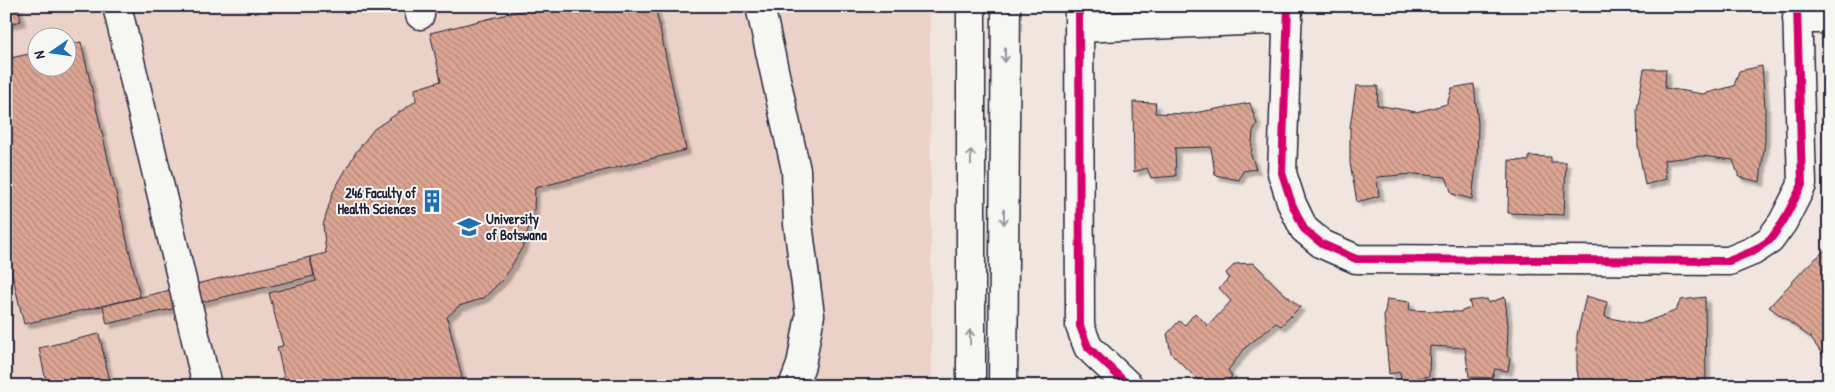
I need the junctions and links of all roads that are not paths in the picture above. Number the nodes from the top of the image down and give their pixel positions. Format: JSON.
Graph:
{"nodes":[{"id":1,"x":117,"y":6,"type":"edge"},
{"id":2,"x":760,"y":6,"type":"edge"},
{"id":3,"x":971,"y":6,"type":"edge"},
{"id":4,"x":1006,"y":6,"type":"edge"},
{"id":5,"x":1288,"y":12,"type":"edge"},
{"id":6,"x":1797,"y":12,"type":"edge"},
{"id":7,"x":1079,"y":17,"type":"edge"},
{"id":8,"x":1829,"y":18,"type":"edge"},
{"id":9,"x":207,"y":386,"type":"edge"},
{"id":10,"x":793,"y":386,"type":"edge"},
{"id":11,"x":971,"y":386,"type":"edge"},
{"id":12,"x":1003,"y":386,"type":"edge"},
{"id":13,"x":1129,"y":386,"type":"edge"}],
"edges":[{"from":1,"to":9,"type":"street"},
{"from":2,"to":10,"type":"street"},
{"from":11,"to":3,"type":"street","one_way":true},
{"from":4,"to":12,"type":"street","one_way":true},
{"from":5,"to":6,"type":"street"},
{"from":5,"to":7,"type":"street"},
{"from":6,"to":8,"type":"street"},
{"from":7,"to":13,"type":"street"}]}
